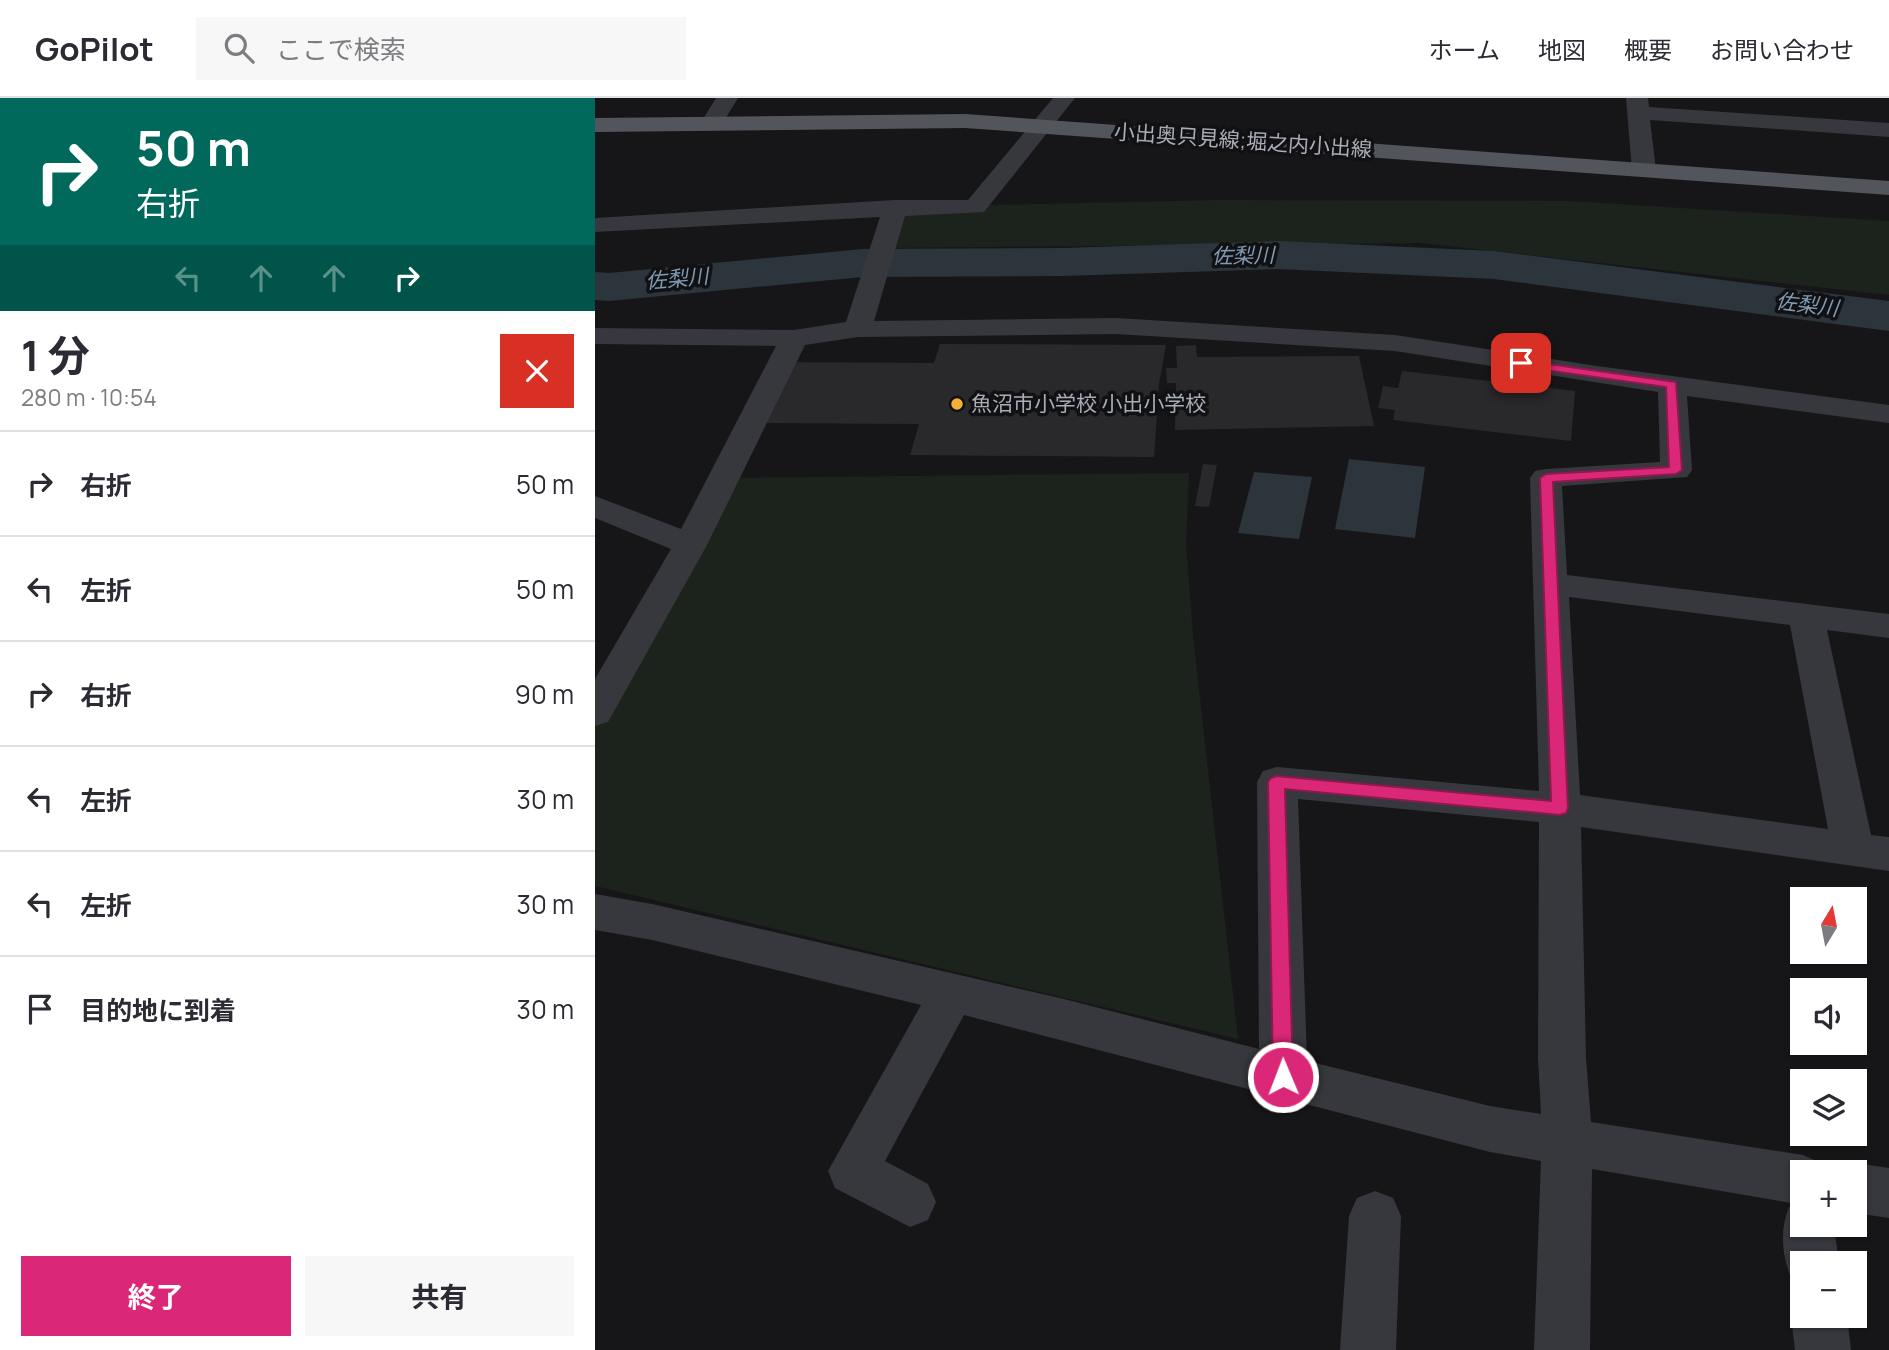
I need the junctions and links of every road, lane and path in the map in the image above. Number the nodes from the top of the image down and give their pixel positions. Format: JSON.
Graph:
{"nodes":[{"id":1,"x":727,"y":98,"type":"edge"},
{"id":2,"x":1064,"y":98,"type":"edge"},
{"id":3,"x":1637,"y":105,"type":"edge"},
{"id":4,"x":711,"y":124,"type":"junction"},
{"id":5,"x":595,"y":125,"type":"edge"},
{"id":6,"x":1042,"y":126,"type":"junction"},
{"id":7,"x":1889,"y":130,"type":"edge"},
{"id":8,"x":1644,"y":170,"type":"junction"},
{"id":9,"x":1889,"y":188,"type":"edge"},
{"id":10,"x":894,"y":211,"type":"junction"},
{"id":11,"x":595,"y":225,"type":"edge"},
{"id":12,"x":860,"y":324,"type":"junction"},
{"id":13,"x":595,"y":336,"type":"edge"},
{"id":14,"x":794,"y":338,"type":"junction"},
{"id":15,"x":1672,"y":384,"type":"junction"},
{"id":16,"x":1889,"y":414,"type":"edge"},
{"id":17,"x":595,"y":506,"type":"edge"},
{"id":18,"x":690,"y":545,"type":"junction"},
{"id":19,"x":1551,"y":584,"type":"junction"},
{"id":20,"x":1807,"y":615,"type":"junction"},
{"id":21,"x":1889,"y":626,"type":"edge"},
{"id":22,"x":595,"y":712,"type":"edge"},
{"id":23,"x":1560,"y":808,"type":"junction"},
{"id":24,"x":1871,"y":852,"type":"edge"},
{"id":25,"x":595,"y":912,"type":"edge"},
{"id":26,"x":953,"y":993,"type":"junction"},
{"id":27,"x":1283,"y":1077,"type":"junction"},
{"id":28,"x":1567,"y":1143,"type":"junction"},
{"id":29,"x":1790,"y":1178,"type":"edge"},
{"id":30,"x":1867,"y":1190,"type":"edge"},
{"id":31,"x":1889,"y":1193,"type":"edge"},
{"id":32,"x":909,"y":1202,"type":"dead end"},
{"id":33,"x":1375,"y":1216,"type":"dead end"},
{"id":34,"x":1820,"y":1328,"type":"edge"},
{"id":35,"x":1368,"y":1350,"type":"edge"},
{"id":36,"x":1562,"y":1350,"type":"edge"},
{"id":37,"x":1822,"y":1350,"type":"edge"}],
"edges":[{"from":1,"to":4,"type":"street"},
{"from":2,"to":6,"type":"street"},
{"from":3,"to":7,"type":"street"},
{"from":3,"to":8,"type":"street"},
{"from":4,"to":5,"type":"main road","name":"小出奥只見線;堀之内小出線"},
{"from":4,"to":6,"type":"main road","name":"小出奥只見線;堀之内小出線"},
{"from":6,"to":8,"type":"main road","name":"小出奥只見線;堀之内小出線"},
{"from":6,"to":10,"type":"street"},
{"from":8,"to":9,"type":"main road","name":"小出奥只見線;堀之内小出線"},
{"from":10,"to":11,"type":"street"},
{"from":10,"to":12,"type":"street"},
{"from":12,"to":14,"type":"street"},
{"from":12,"to":15,"type":"street"},
{"from":13,"to":14,"type":"street"},
{"from":14,"to":18,"type":"street"},
{"from":15,"to":16,"type":"street"},
{"from":15,"to":19,"type":"street"},
{"from":17,"to":18,"type":"street"},
{"from":18,"to":22,"type":"street"},
{"from":19,"to":20,"type":"street"},
{"from":19,"to":23,"type":"street"},
{"from":20,"to":21,"type":"street"},
{"from":20,"to":24,"type":"street"},
{"from":23,"to":24,"type":"street"},
{"from":23,"to":27,"type":"street"},
{"from":23,"to":28,"type":"street"},
{"from":25,"to":26,"type":"street"},
{"from":26,"to":27,"type":"street"},
{"from":26,"to":32,"type":"street"},
{"from":27,"to":28,"type":"street"},
{"from":28,"to":29,"type":"street"},
{"from":28,"to":36,"type":"street"},
{"from":30,"to":31,"type":"street"},
{"from":33,"to":35,"type":"street"},
{"from":34,"to":37,"type":"street"}]}
